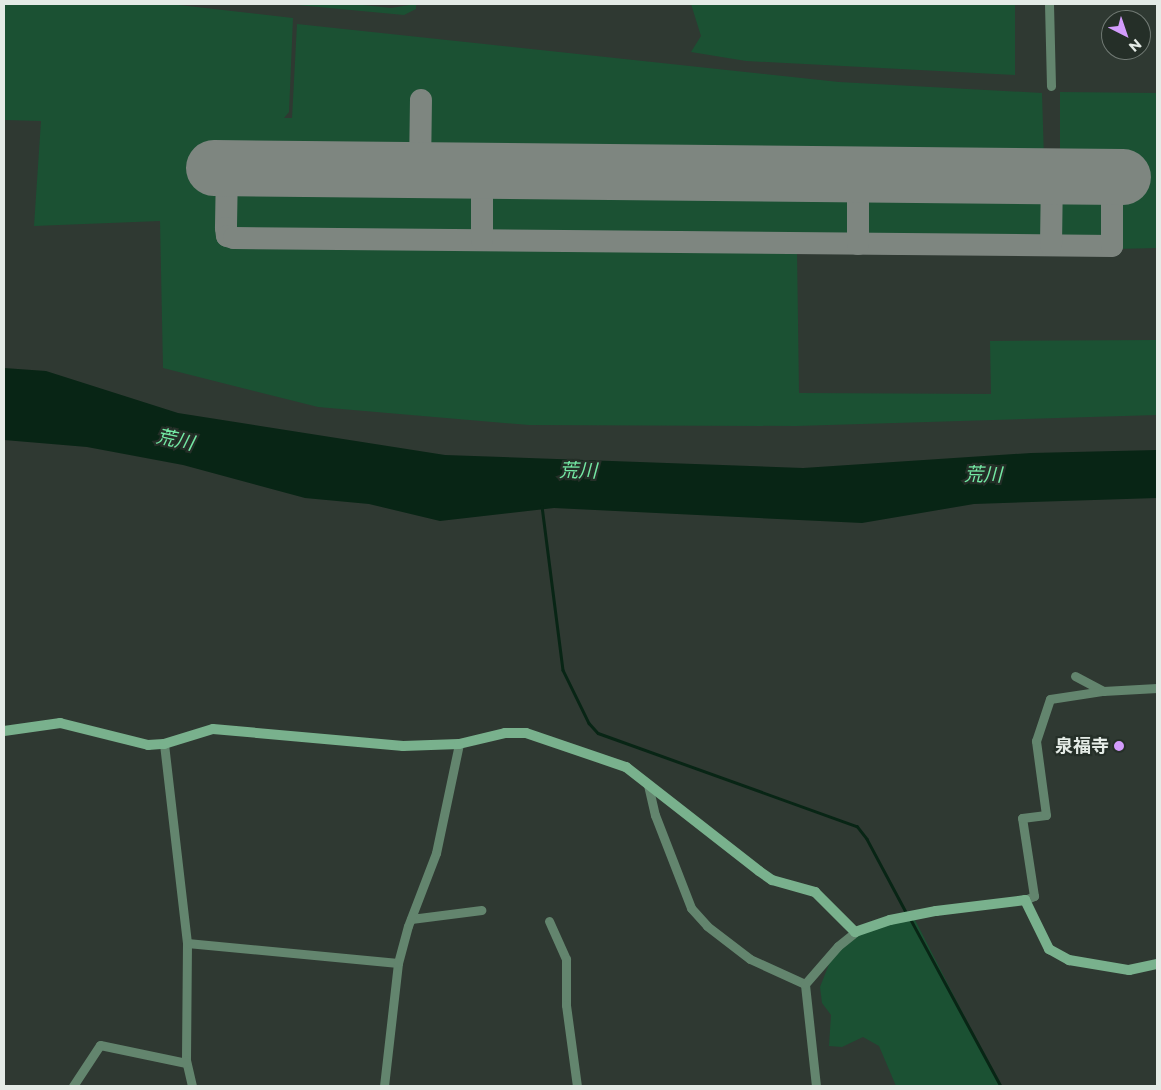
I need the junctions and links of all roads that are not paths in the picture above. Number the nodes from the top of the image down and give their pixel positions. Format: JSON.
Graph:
{"nodes":[{"id":1,"x":1050,"y":4,"type":"edge"},
{"id":2,"x":1051,"y":86,"type":"dead end"},
{"id":3,"x":1075,"y":676,"type":"dead end"},
{"id":4,"x":1157,"y":688,"type":"edge"},
{"id":5,"x":1103,"y":691,"type":"junction"},
{"id":6,"x":4,"y":731,"type":"edge"},
{"id":7,"x":164,"y":744,"type":"junction"},
{"id":8,"x":459,"y":744,"type":"junction"},
{"id":9,"x":648,"y":785,"type":"junction"},
{"id":10,"x":1026,"y":900,"type":"junction"},
{"id":11,"x":481,"y":910,"type":"dead end"},
{"id":12,"x":410,"y":918,"type":"junction"},
{"id":13,"x":549,"y":921,"type":"dead end"},
{"id":14,"x":855,"y":932,"type":"junction"},
{"id":15,"x":187,"y":943,"type":"junction"},
{"id":16,"x":398,"y":963,"type":"junction"},
{"id":17,"x":1157,"y":964,"type":"edge"},
{"id":18,"x":805,"y":984,"type":"junction"},
{"id":19,"x":186,"y":1063,"type":"junction"},
{"id":20,"x":813,"y":1085,"type":"edge"},
{"id":21,"x":73,"y":1086,"type":"edge"},
{"id":22,"x":192,"y":1086,"type":"edge"},
{"id":23,"x":384,"y":1086,"type":"edge"},
{"id":24,"x":577,"y":1086,"type":"edge"}],
"edges":[{"from":1,"to":2,"type":"street"},
{"from":3,"to":5,"type":"street"},
{"from":4,"to":5,"type":"street"},
{"from":5,"to":10,"type":"street"},
{"from":6,"to":7,"type":"street"},
{"from":7,"to":8,"type":"street"},
{"from":7,"to":15,"type":"street"},
{"from":8,"to":9,"type":"street"},
{"from":8,"to":12,"type":"street"},
{"from":9,"to":14,"type":"street"},
{"from":9,"to":18,"type":"street"},
{"from":10,"to":14,"type":"street"},
{"from":10,"to":17,"type":"street"},
{"from":11,"to":12,"type":"street"},
{"from":12,"to":16,"type":"street"},
{"from":13,"to":24,"type":"street"},
{"from":14,"to":18,"type":"street"},
{"from":15,"to":16,"type":"street"},
{"from":15,"to":19,"type":"street"},
{"from":16,"to":23,"type":"street"},
{"from":18,"to":20,"type":"street"},
{"from":19,"to":21,"type":"street"},
{"from":19,"to":22,"type":"street"}]}
